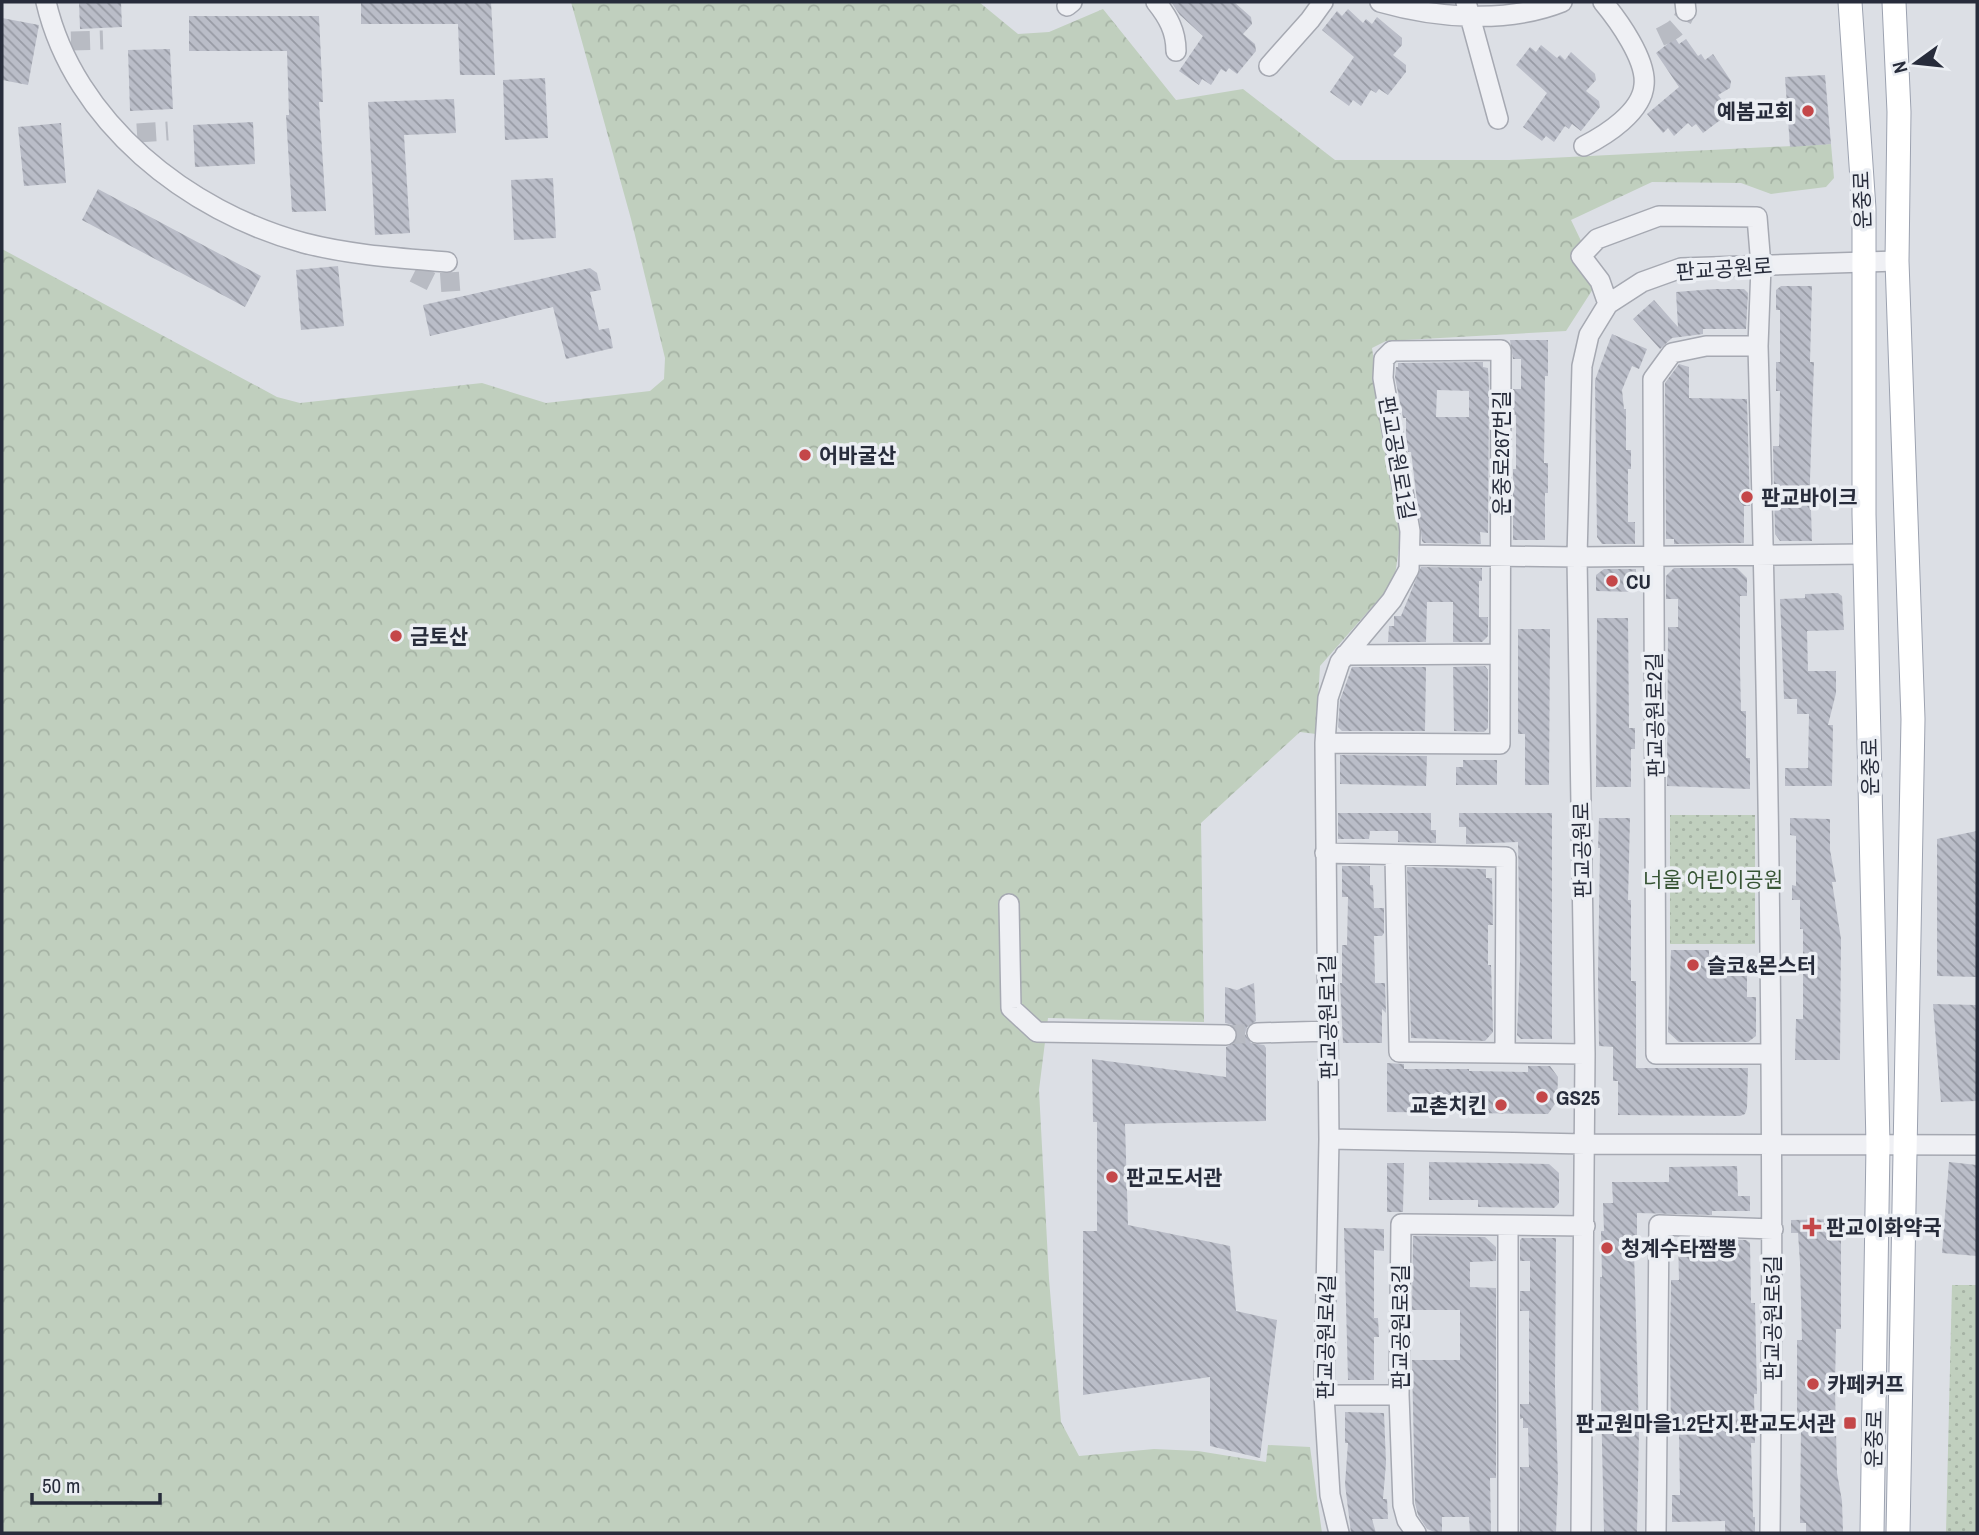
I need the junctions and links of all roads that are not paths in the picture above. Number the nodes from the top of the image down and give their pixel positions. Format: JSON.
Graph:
{"nodes":[{"id":1,"x":46,"y":2,"type":"edge"},
{"id":2,"x":1156,"y":2,"type":"edge"},
{"id":3,"x":1322,"y":2,"type":"edge"},
{"id":4,"x":1380,"y":2,"type":"edge"},
{"id":5,"x":1562,"y":2,"type":"edge"},
{"id":6,"x":1603,"y":2,"type":"edge"},
{"id":7,"x":1850,"y":2,"type":"edge"},
{"id":8,"x":1894,"y":2,"type":"edge"},
{"id":9,"x":1468,"y":8,"type":"edge"},
{"id":10,"x":1176,"y":51,"type":"dead end"},
{"id":11,"x":1269,"y":66,"type":"dead end"},
{"id":12,"x":1498,"y":119,"type":"dead end"},
{"id":13,"x":1584,"y":146,"type":"dead end"},
{"id":14,"x":1897,"y":261,"type":"junction"},
{"id":15,"x":447,"y":262,"type":"dead end"},
{"id":16,"x":1864,"y":262,"type":"junction"},
{"id":17,"x":1761,"y":265,"type":"junction"},
{"id":18,"x":1608,"y":304,"type":"junction"},
{"id":19,"x":1758,"y":346,"type":"junction"},
{"id":20,"x":1501,"y":350,"type":"joint"},
{"id":21,"x":1865,"y":554,"type":"junction"},
{"id":22,"x":1411,"y":555,"type":"junction"},
{"id":23,"x":1763,"y":555,"type":"junction"},
{"id":24,"x":1502,"y":556,"type":"junction"},
{"id":25,"x":1577,"y":556,"type":"junction"},
{"id":26,"x":1652,"y":556,"type":"junction"},
{"id":27,"x":1500,"y":654,"type":"junction"},
{"id":28,"x":1345,"y":655,"type":"junction"},
{"id":29,"x":1325,"y":743,"type":"junction"},
{"id":30,"x":1325,"y":853,"type":"junction"},
{"id":31,"x":1395,"y":856,"type":"junction"},
{"id":32,"x":1009,"y":904,"type":"dead end"},
{"id":33,"x":1329,"y":1031,"type":"junction"},
{"id":34,"x":1257,"y":1033,"type":"tunnel mouth"},
{"id":35,"x":1226,"y":1034,"type":"tunnel mouth"},
{"id":36,"x":1506,"y":1052,"type":"junction"},
{"id":37,"x":1585,"y":1054,"type":"junction"},
{"id":38,"x":1771,"y":1054,"type":"junction"},
{"id":39,"x":1329,"y":1139,"type":"junction"},
{"id":40,"x":1585,"y":1144,"type":"junction"},
{"id":41,"x":1772,"y":1144,"type":"junction"},
{"id":42,"x":1878,"y":1144,"type":"junction"},
{"id":43,"x":1977,"y":1144,"type":"edge"},
{"id":44,"x":1905,"y":1145,"type":"junction"},
{"id":45,"x":1508,"y":1226,"type":"junction"},
{"id":46,"x":1585,"y":1226,"type":"junction"},
{"id":47,"x":1773,"y":1228,"type":"junction"},
{"id":48,"x":1324,"y":1395,"type":"junction"},
{"id":49,"x":1399,"y":1395,"type":"junction"},
{"id":50,"x":1339,"y":1533,"type":"edge"},
{"id":51,"x":1416,"y":1533,"type":"edge"},
{"id":52,"x":1508,"y":1533,"type":"edge"},
{"id":53,"x":1581,"y":1533,"type":"edge"},
{"id":54,"x":1656,"y":1533,"type":"edge"},
{"id":55,"x":1770,"y":1533,"type":"edge"},
{"id":56,"x":1872,"y":1533,"type":"edge"},
{"id":57,"x":1898,"y":1533,"type":"edge"}],
"edges":[{"from":1,"to":15,"type":"street"},
{"from":2,"to":10,"type":"street"},
{"from":3,"to":11,"type":"street"},
{"from":4,"to":9,"type":"street"},
{"from":5,"to":9,"type":"street"},
{"from":6,"to":13,"type":"street"},
{"from":7,"to":16,"type":"main road","name":"운중로"},
{"from":8,"to":14,"type":"main road","name":"운중로"},
{"from":9,"to":12,"type":"street"},
{"from":14,"to":16,"type":"street","name":"판교공원로"},
{"from":14,"to":44,"type":"main road","name":"운중로"},
{"from":16,"to":17,"type":"street","name":"판교공원로"},
{"from":16,"to":21,"type":"main road","name":"운중로"},
{"from":17,"to":18,"type":"street","name":"판교공원로"},
{"from":17,"to":18,"type":"street"},
{"from":17,"to":19,"type":"street"},
{"from":18,"to":25,"type":"street","name":"판교공원로"},
{"from":19,"to":23,"type":"street"},
{"from":19,"to":26,"type":"street","name":"판교공원로2길"},
{"from":20,"to":22,"type":"street","name":"판교공원로1길"},
{"from":20,"to":24,"type":"street","name":"운중로267번길"},
{"from":21,"to":23,"type":"street"},
{"from":21,"to":42,"type":"main road","name":"운중로"},
{"from":22,"to":24,"type":"street"},
{"from":22,"to":28,"type":"street","name":"판교공원로1길"},
{"from":23,"to":26,"type":"street"},
{"from":23,"to":38,"type":"street"},
{"from":24,"to":25,"type":"street"},
{"from":24,"to":27,"type":"street"},
{"from":25,"to":26,"type":"street"},
{"from":25,"to":37,"type":"street","name":"판교공원로"},
{"from":26,"to":38,"type":"street","name":"판교공원로2길"},
{"from":27,"to":28,"type":"street"},
{"from":27,"to":29,"type":"street"},
{"from":28,"to":29,"type":"street","name":"판교공원로1길"},
{"from":29,"to":30,"type":"street","name":"판교공원로1길"},
{"from":30,"to":31,"type":"street"},
{"from":30,"to":33,"type":"street","name":"판교공원로1길"},
{"from":31,"to":36,"type":"street"},
{"from":31,"to":36,"type":"street"},
{"from":32,"to":35,"type":"street"},
{"from":33,"to":34,"type":"street"},
{"from":33,"to":39,"type":"street","name":"판교공원로1길"},
{"from":36,"to":37,"type":"street"},
{"from":37,"to":40,"type":"street","name":"판교공원로"},
{"from":38,"to":41,"type":"street"},
{"from":39,"to":40,"type":"street"},
{"from":39,"to":48,"type":"street","name":"판교공원로4길"},
{"from":40,"to":41,"type":"street"},
{"from":40,"to":46,"type":"street","name":"판교공원로"},
{"from":41,"to":42,"type":"street"},
{"from":41,"to":47,"type":"street","name":"판교공원로5길"},
{"from":42,"to":44,"type":"street"},
{"from":42,"to":56,"type":"main road","name":"운중로"},
{"from":43,"to":44,"type":"street"},
{"from":44,"to":57,"type":"main road","name":"운중로"},
{"from":45,"to":46,"type":"street","name":"판교공원로3길"},
{"from":45,"to":49,"type":"street","name":"판교공원로3길"},
{"from":45,"to":52,"type":"street"},
{"from":46,"to":53,"type":"street","name":"판교공원로"},
{"from":47,"to":54,"type":"street","name":"판교공원로5길"},
{"from":47,"to":55,"type":"street","name":"판교공원로5길"},
{"from":48,"to":49,"type":"street"},
{"from":48,"to":50,"type":"street","name":"판교공원로4길"},
{"from":49,"to":51,"type":"street","name":"판교공원로3길"}]}
